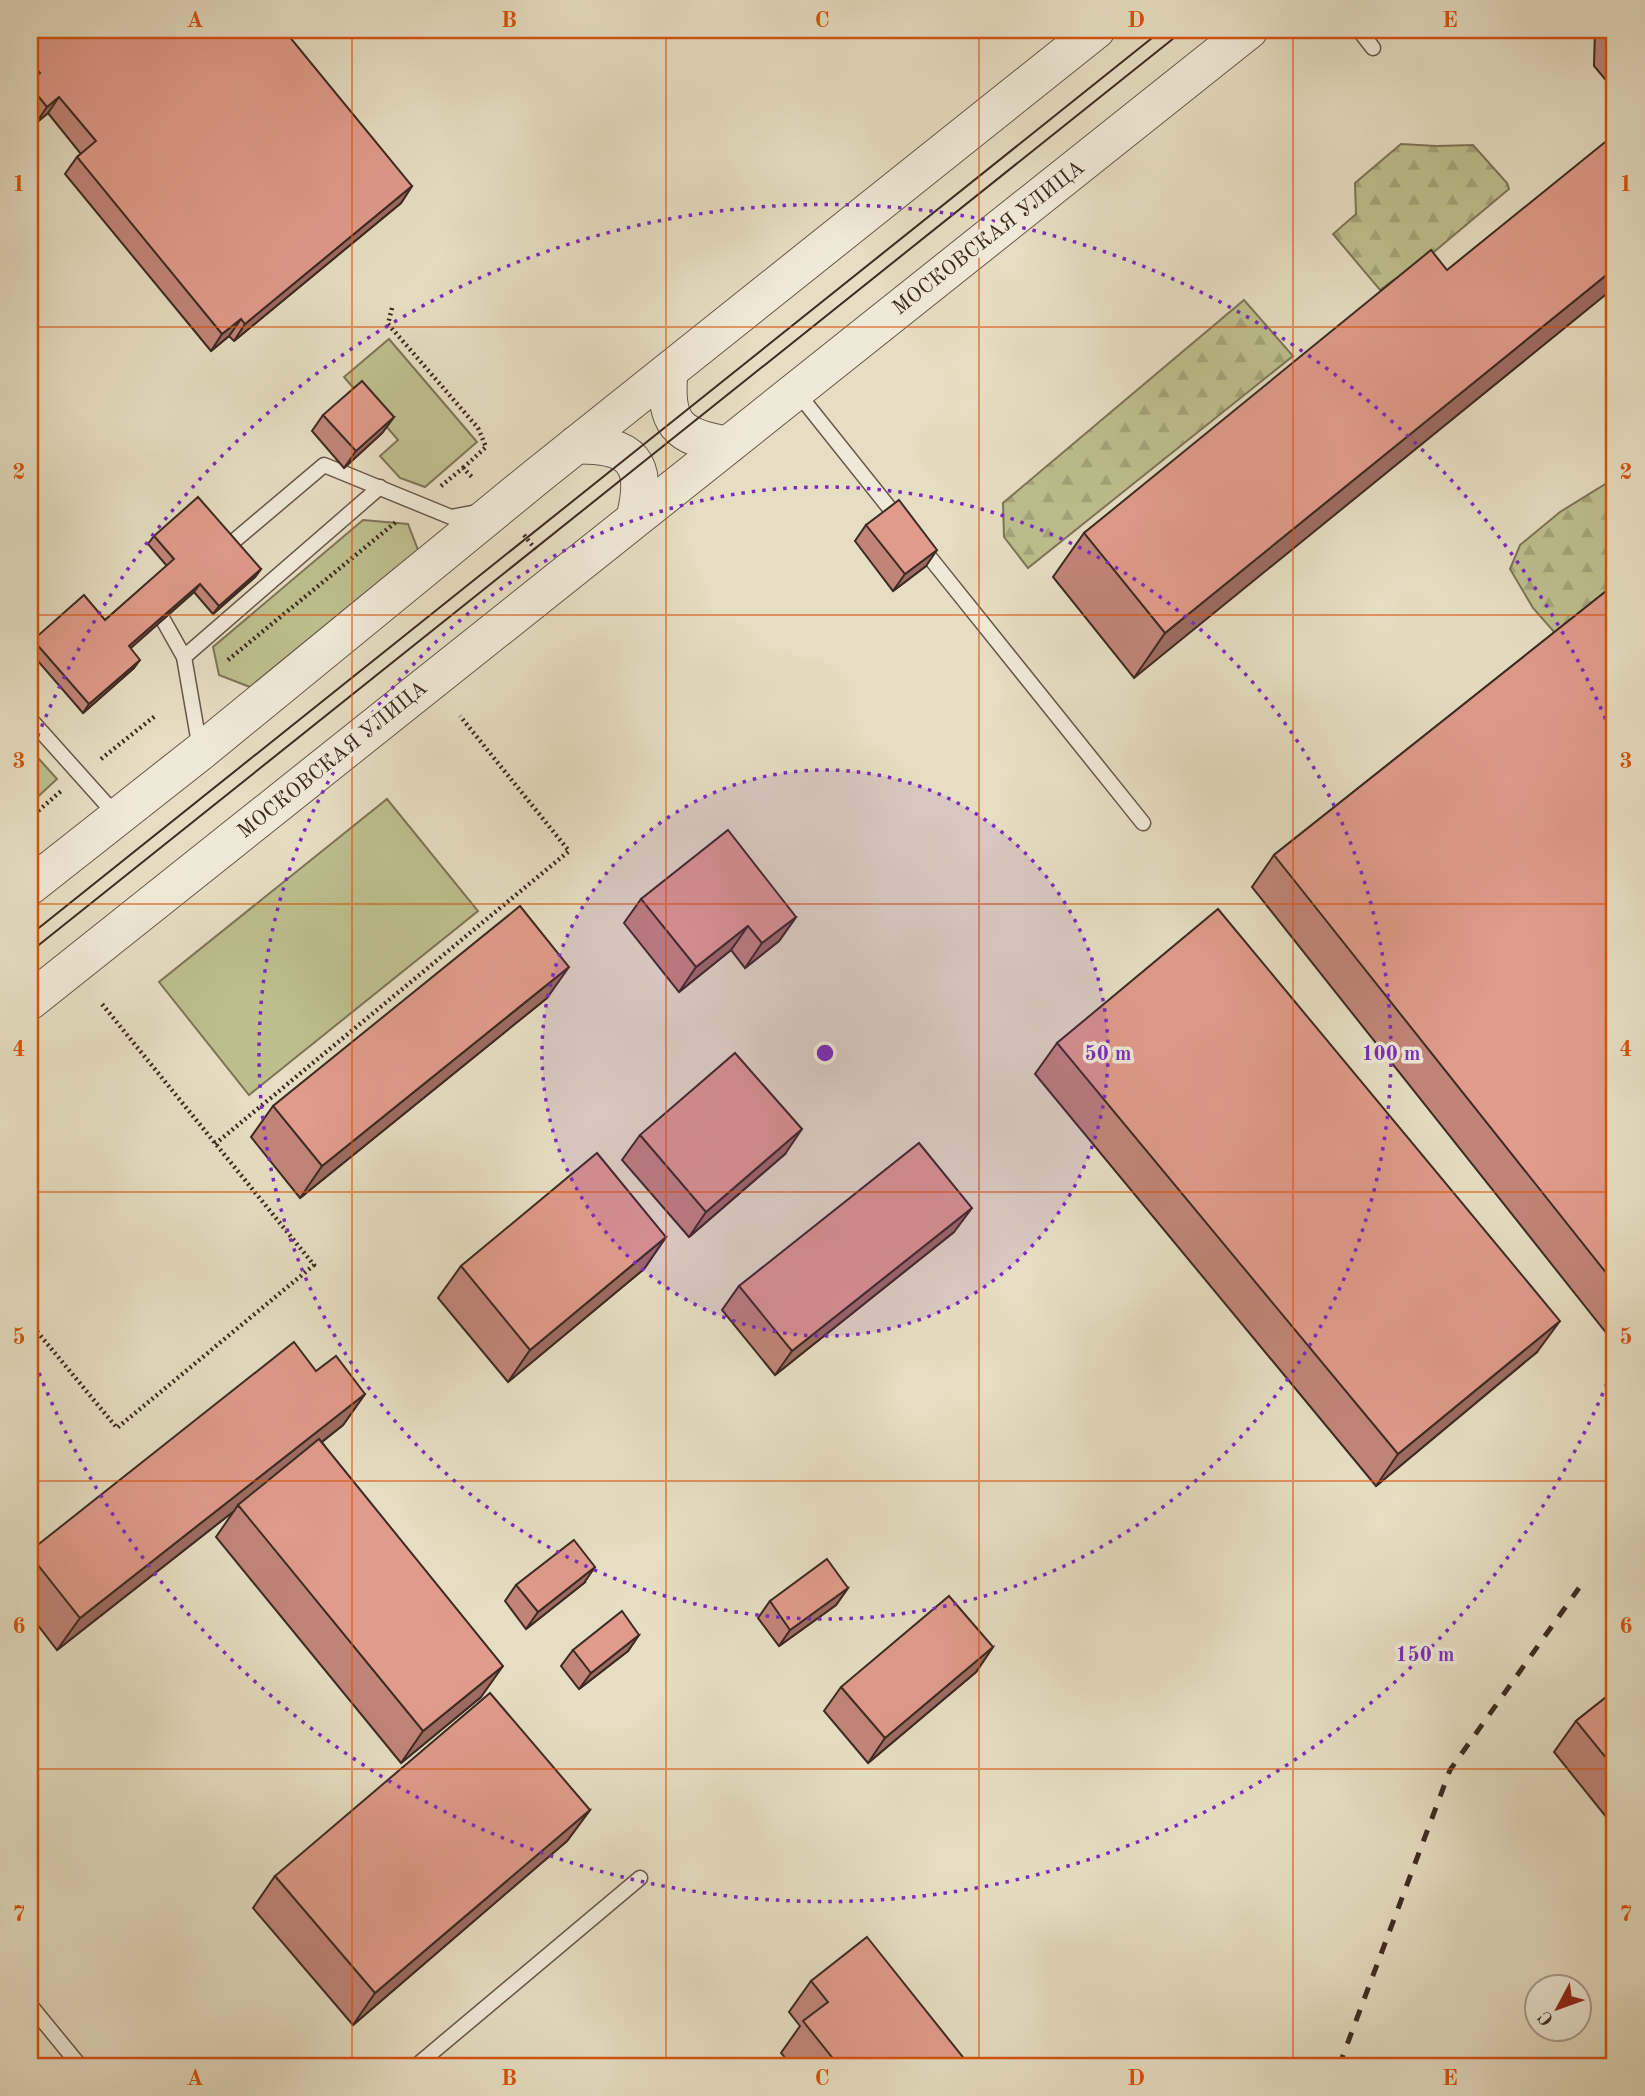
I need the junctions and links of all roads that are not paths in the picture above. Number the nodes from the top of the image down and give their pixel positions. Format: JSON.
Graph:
{"nodes":[{"id":1,"x":1096,"y":30,"type":"edge"},
{"id":2,"x":1249,"y":30,"type":"edge"},
{"id":3,"x":1359,"y":30,"type":"edge"},
{"id":4,"x":1373,"y":48,"type":"dead end"},
{"id":5,"x":669,"y":372,"type":"junction"},
{"id":6,"x":795,"y":390,"type":"junction"},
{"id":7,"x":576,"y":445,"type":"junction"},
{"id":8,"x":727,"y":445,"type":"junction"},
{"id":9,"x":380,"y":487,"type":"junction"},
{"id":10,"x":499,"y":508,"type":"junction"},
{"id":11,"x":635,"y":518,"type":"junction"},
{"id":12,"x":213,"y":560,"type":"edge"},
{"id":13,"x":175,"y":593,"type":"edge"},
{"id":14,"x":184,"y":657,"type":"junction"},
{"id":15,"x":30,"y":719,"type":"edge"},
{"id":16,"x":200,"y":752,"type":"junction"},
{"id":17,"x":117,"y":816,"type":"junction"},
{"id":18,"x":1143,"y":823,"type":"dead end"},
{"id":19,"x":30,"y":886,"type":"edge"},
{"id":20,"x":30,"y":1001,"type":"edge"},
{"id":21,"x":640,"y":1878,"type":"dead end"},
{"id":22,"x":30,"y":2005,"type":"edge"},
{"id":23,"x":80,"y":2066,"type":"edge"},
{"id":24,"x":416,"y":2066,"type":"edge"}],
"edges":[{"from":1,"to":5,"type":"street"},
{"from":2,"to":6,"type":"street","name":"МОСКОВСКАЯ УЛИЦА"},
{"from":3,"to":4,"type":"lane"},
{"from":5,"to":7,"type":"street"},
{"from":5,"to":8,"type":"street"},
{"from":6,"to":8,"type":"street","name":"МОСКОВСКАЯ УЛИЦА"},
{"from":6,"to":18,"type":"lane"},
{"from":7,"to":10,"type":"street"},
{"from":7,"to":11,"type":"street"},
{"from":8,"to":11,"type":"street","name":"МОСКОВСКАЯ УЛИЦА"},
{"from":9,"to":10,"type":"lane"},
{"from":9,"to":12,"type":"lane"},
{"from":9,"to":14,"type":"lane"},
{"from":10,"to":16,"type":"street"},
{"from":11,"to":20,"type":"street","name":"МОСКОВСКАЯ УЛИЦА"},
{"from":13,"to":14,"type":"lane"},
{"from":14,"to":16,"type":"lane"},
{"from":15,"to":17,"type":"lane"},
{"from":16,"to":17,"type":"street"},
{"from":17,"to":19,"type":"street"},
{"from":21,"to":24,"type":"lane"},
{"from":22,"to":23,"type":"lane"}]}
